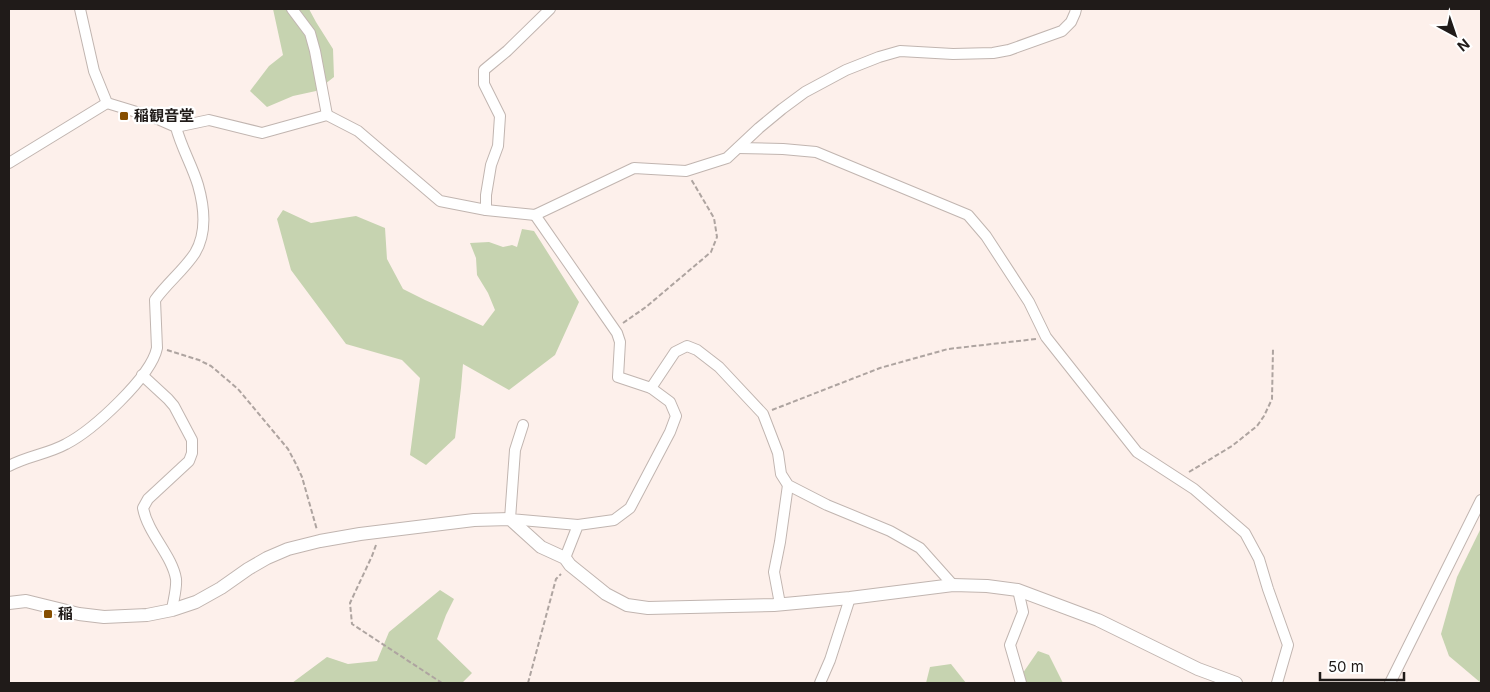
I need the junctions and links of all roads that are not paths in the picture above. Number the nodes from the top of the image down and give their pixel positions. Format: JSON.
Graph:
{"nodes":[{"id":1,"x":80,"y":9,"type":"edge"},
{"id":2,"x":292,"y":9,"type":"edge"},
{"id":3,"x":550,"y":9,"type":"edge"},
{"id":4,"x":1076,"y":9,"type":"edge"},
{"id":5,"x":106,"y":103,"type":"junction"},
{"id":6,"x":327,"y":115,"type":"junction"},
{"id":7,"x":176,"y":127,"type":"junction"},
{"id":8,"x":738,"y":148,"type":"junction"},
{"id":9,"x":9,"y":163,"type":"edge"},
{"id":10,"x":486,"y":210,"type":"junction"},
{"id":11,"x":535,"y":215,"type":"junction"},
{"id":12,"x":142,"y":375,"type":"junction"},
{"id":13,"x":651,"y":388,"type":"junction"},
{"id":14,"x":523,"y":425,"type":"dead end"},
{"id":15,"x":9,"y":463,"type":"edge"},
{"id":16,"x":788,"y":485,"type":"junction"},
{"id":17,"x":1481,"y":500,"type":"edge"},
{"id":18,"x":510,"y":519,"type":"junction"},
{"id":19,"x":578,"y":525,"type":"junction"},
{"id":20,"x":567,"y":562,"type":"junction"},
{"id":21,"x":953,"y":585,"type":"junction"},
{"id":22,"x":1018,"y":590,"type":"junction"},
{"id":23,"x":850,"y":598,"type":"junction"},
{"id":24,"x":9,"y":603,"type":"edge"},
{"id":25,"x":780,"y":604,"type":"junction"},
{"id":26,"x":172,"y":610,"type":"junction"},
{"id":27,"x":820,"y":683,"type":"edge"},
{"id":28,"x":1021,"y":683,"type":"edge"},
{"id":29,"x":1236,"y":683,"type":"edge"},
{"id":30,"x":1278,"y":683,"type":"edge"},
{"id":31,"x":1390,"y":683,"type":"edge"}],
"edges":[{"from":1,"to":5,"type":"street"},
{"from":2,"to":6,"type":"street"},
{"from":3,"to":10,"type":"street"},
{"from":4,"to":8,"type":"street"},
{"from":5,"to":7,"type":"street"},
{"from":5,"to":9,"type":"street"},
{"from":6,"to":7,"type":"street"},
{"from":6,"to":10,"type":"street"},
{"from":7,"to":12,"type":"street"},
{"from":8,"to":11,"type":"street"},
{"from":8,"to":30,"type":"street"},
{"from":10,"to":11,"type":"street"},
{"from":11,"to":13,"type":"street"},
{"from":12,"to":15,"type":"street"},
{"from":12,"to":26,"type":"street"},
{"from":13,"to":16,"type":"street"},
{"from":13,"to":19,"type":"street"},
{"from":14,"to":18,"type":"street"},
{"from":16,"to":21,"type":"street"},
{"from":16,"to":25,"type":"street"},
{"from":17,"to":31,"type":"street"},
{"from":18,"to":19,"type":"street"},
{"from":18,"to":20,"type":"street"},
{"from":18,"to":26,"type":"street"},
{"from":19,"to":20,"type":"street"},
{"from":20,"to":25,"type":"street"},
{"from":21,"to":22,"type":"street"},
{"from":21,"to":23,"type":"street"},
{"from":22,"to":28,"type":"street"},
{"from":22,"to":29,"type":"street"},
{"from":23,"to":25,"type":"street"},
{"from":23,"to":27,"type":"street"},
{"from":24,"to":26,"type":"street"}]}
